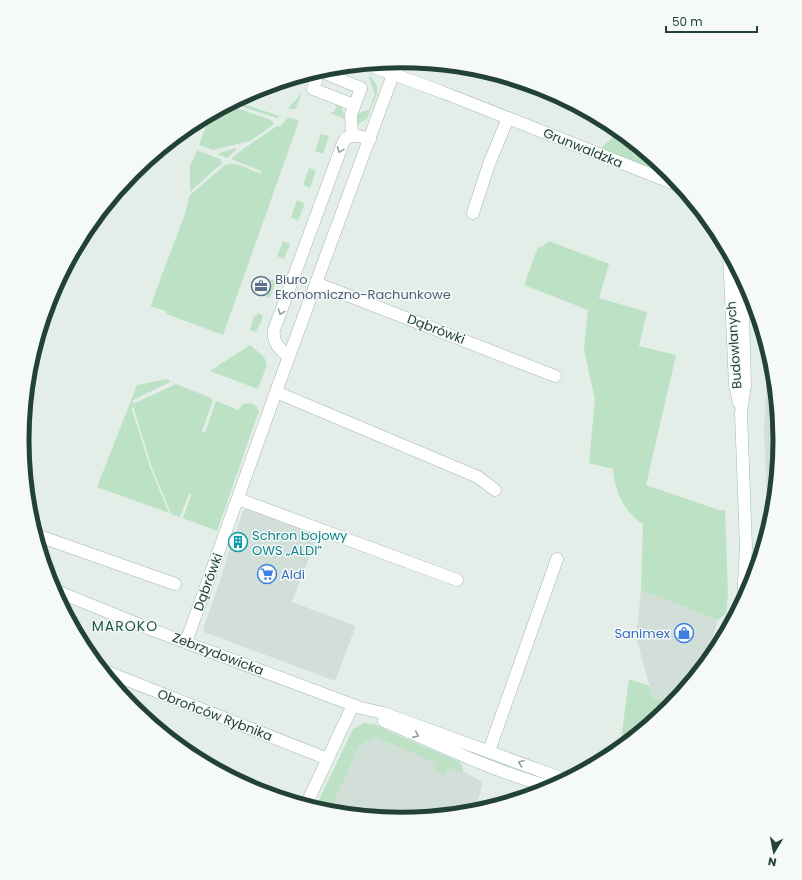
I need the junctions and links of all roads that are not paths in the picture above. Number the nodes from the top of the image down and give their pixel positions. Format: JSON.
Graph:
{"nodes":[{"id":1,"x":395,"y":68,"type":"edge"},
{"id":2,"x":378,"y":69,"type":"edge"},
{"id":3,"x":329,"y":75,"type":"edge"},
{"id":4,"x":393,"y":75,"type":"junction"},
{"id":5,"x":317,"y":78,"type":"edge"},
{"id":6,"x":354,"y":105,"type":"junction"},
{"id":7,"x":508,"y":118,"type":"junction"},
{"id":8,"x":352,"y":136,"type":"junction"},
{"id":9,"x":370,"y":139,"type":"junction"},
{"id":10,"x":668,"y":181,"type":"edge"},
{"id":11,"x":473,"y":214,"type":"dead end"},
{"id":12,"x":730,"y":265,"type":"edge"},
{"id":13,"x":316,"y":283,"type":"junction"},
{"id":14,"x":742,"y":292,"type":"edge"},
{"id":15,"x":289,"y":356,"type":"junction"},
{"id":16,"x":555,"y":376,"type":"dead end"},
{"id":17,"x":276,"y":392,"type":"junction"},
{"id":18,"x":741,"y":413,"type":"junction"},
{"id":19,"x":495,"y":490,"type":"dead end"},
{"id":20,"x":238,"y":499,"type":"junction"},
{"id":21,"x":42,"y":537,"type":"edge"},
{"id":22,"x":746,"y":548,"type":"junction"},
{"id":23,"x":557,"y":559,"type":"dead end"},
{"id":24,"x":750,"y":569,"type":"edge"},
{"id":25,"x":457,"y":580,"type":"dead end"},
{"id":26,"x":176,"y":584,"type":"dead end"},
{"id":27,"x":744,"y":585,"type":"edge"},
{"id":28,"x":62,"y":593,"type":"edge"},
{"id":29,"x":186,"y":642,"type":"junction"},
{"id":30,"x":112,"y":674,"type":"edge"},
{"id":31,"x":357,"y":706,"type":"junction"},
{"id":32,"x":489,"y":751,"type":"junction"},
{"id":33,"x":328,"y":759,"type":"junction"},
{"id":34,"x":559,"y":777,"type":"edge"},
{"id":35,"x":542,"y":784,"type":"edge"},
{"id":36,"x":308,"y":800,"type":"edge"}],
"edges":[{"from":1,"to":4,"type":"street","name":"Dąbrówki"},
{"from":2,"to":4,"type":"street","name":"Grunwaldzka"},
{"from":3,"to":6,"type":"street"},
{"from":4,"to":7,"type":"street","name":"Grunwaldzka"},
{"from":4,"to":9,"type":"street","name":"Dąbrówki"},
{"from":5,"to":6,"type":"street"},
{"from":6,"to":8,"type":"street"},
{"from":7,"to":10,"type":"street","name":"Grunwaldzka"},
{"from":7,"to":11,"type":"street"},
{"from":8,"to":9,"type":"street"},
{"from":8,"to":15,"type":"street","one_way":true},
{"from":9,"to":13,"type":"street","name":"Dąbrówki"},
{"from":12,"to":18,"type":"street","name":"Budowlanych"},
{"from":13,"to":15,"type":"street","name":"Dąbrówki"},
{"from":13,"to":16,"type":"street","name":"Dąbrówki"},
{"from":14,"to":18,"type":"street","name":"Budowlanych"},
{"from":15,"to":17,"type":"street","name":"Dąbrówki"},
{"from":17,"to":19,"type":"street"},
{"from":17,"to":20,"type":"street","name":"Dąbrówki"},
{"from":18,"to":22,"type":"street","name":"Budowlanych"},
{"from":20,"to":25,"type":"street"},
{"from":20,"to":29,"type":"street","name":"Dąbrówki"},
{"from":21,"to":26,"type":"street"},
{"from":22,"to":24,"type":"street","name":"Budowlanych"},
{"from":22,"to":27,"type":"street","name":"Budowlanych"},
{"from":23,"to":32,"type":"street"},
{"from":28,"to":29,"type":"street","name":"Zebrzydowicka"},
{"from":29,"to":31,"type":"street","name":"Zebrzydowicka"},
{"from":30,"to":33,"type":"street","name":"Obrońców Rybnika"},
{"from":31,"to":32,"type":"street","name":"Zebrzydowicka"},
{"from":31,"to":33,"type":"street"},
{"from":31,"to":35,"type":"street","name":"Zebrzydowicka","one_way":true},
{"from":34,"to":32,"type":"street","name":"Zebrzydowicka","one_way":true},
{"from":33,"to":36,"type":"street"}]}
